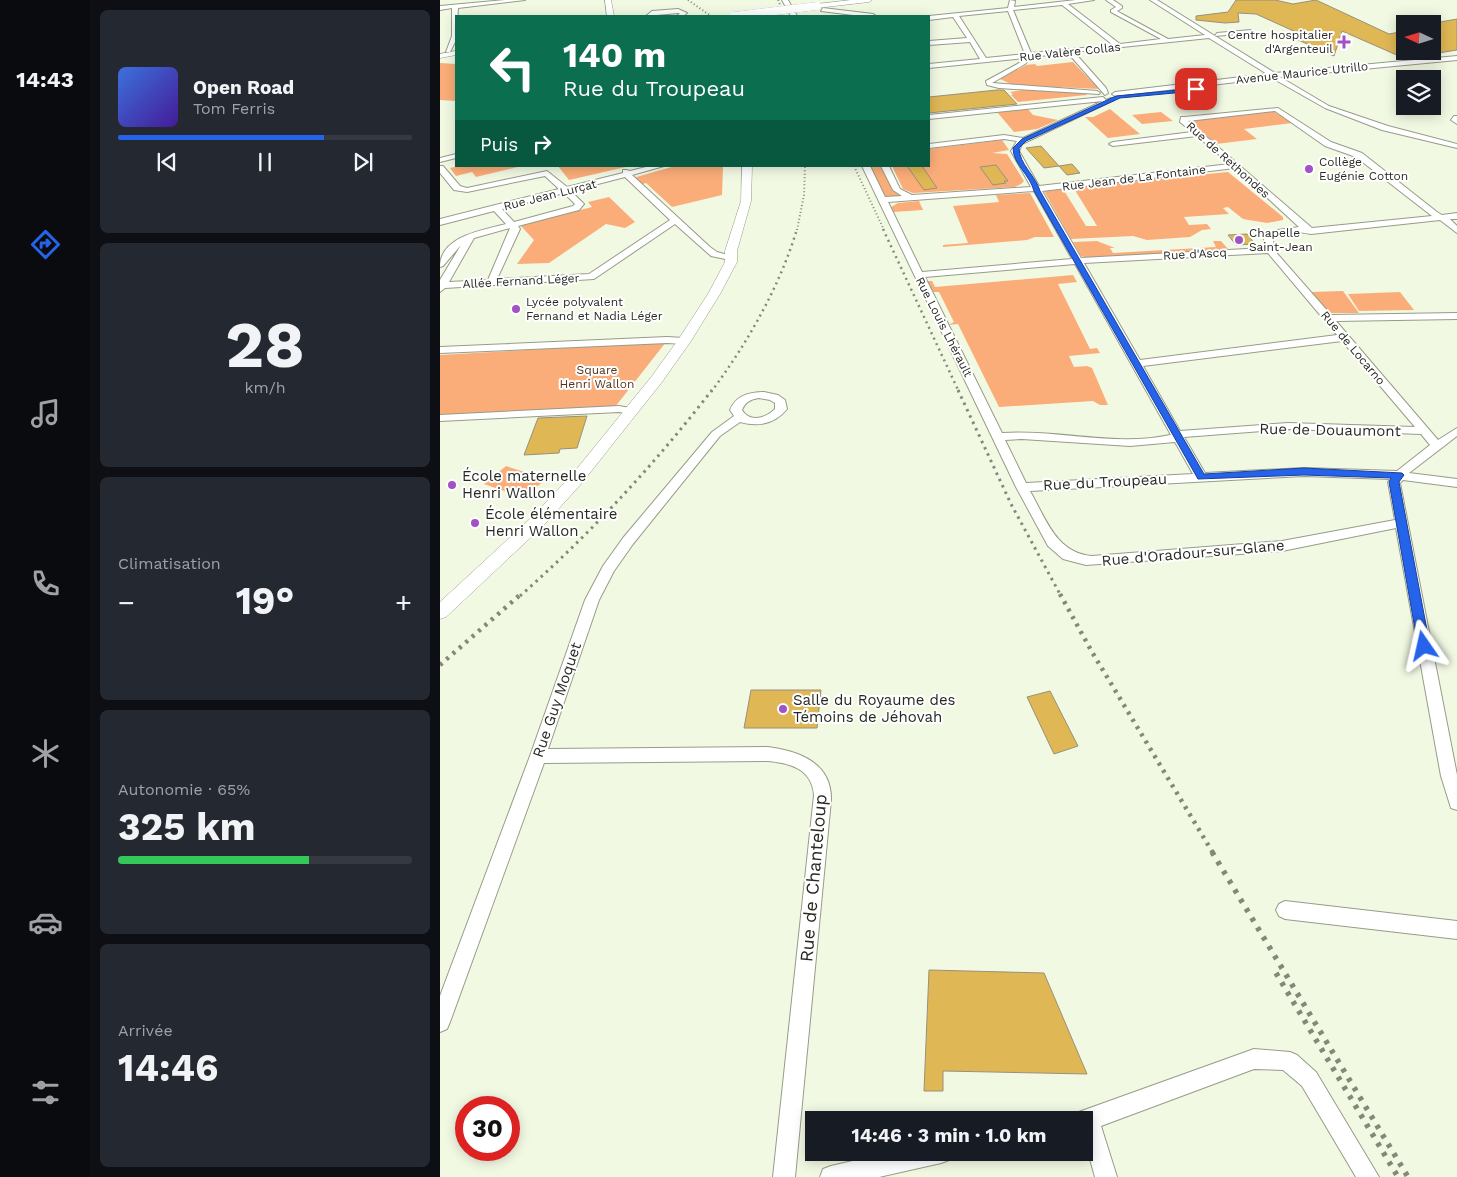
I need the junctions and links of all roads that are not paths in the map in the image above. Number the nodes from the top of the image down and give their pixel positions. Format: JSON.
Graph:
{"nodes":[{"id":1,"x":522,"y":0,"type":"edge"},
{"id":2,"x":608,"y":0,"type":"edge"},
{"id":3,"x":785,"y":0,"type":"edge"},
{"id":4,"x":869,"y":0,"type":"edge"},
{"id":5,"x":1012,"y":0,"type":"edge"},
{"id":6,"x":1091,"y":0,"type":"edge"},
{"id":7,"x":1109,"y":0,"type":"edge"},
{"id":8,"x":1153,"y":0,"type":"edge"},
{"id":9,"x":1161,"y":0,"type":"edge"},
{"id":10,"x":1063,"y":3,"type":"junction"},
{"id":11,"x":455,"y":6,"type":"junction"},
{"id":12,"x":440,"y":8,"type":"edge"},
{"id":13,"x":820,"y":8,"type":"junction"},
{"id":14,"x":1010,"y":8,"type":"junction"},
{"id":15,"x":611,"y":15,"type":"edge"},
{"id":16,"x":649,"y":15,"type":"edge"},
{"id":17,"x":682,"y":15,"type":"edge"},
{"id":18,"x":745,"y":15,"type":"edge"},
{"id":19,"x":793,"y":15,"type":"edge"},
{"id":20,"x":866,"y":15,"type":"edge"},
{"id":21,"x":955,"y":15,"type":"junction"},
{"id":22,"x":930,"y":18,"type":"edge"},
{"id":23,"x":1249,"y":31,"type":"dead end"},
{"id":24,"x":1214,"y":36,"type":"junction"},
{"id":25,"x":453,"y":37,"type":"edge"},
{"id":26,"x":971,"y":40,"type":"junction"},
{"id":27,"x":1168,"y":41,"type":"junction"},
{"id":28,"x":930,"y":43,"type":"edge"},
{"id":29,"x":1120,"y":47,"type":"junction"},
{"id":30,"x":452,"y":52,"type":"edge"},
{"id":31,"x":1070,"y":52,"type":"junction"},
{"id":32,"x":440,"y":56,"type":"edge"},
{"id":33,"x":1029,"y":56,"type":"junction"},
{"id":34,"x":1457,"y":58,"type":"edge"},
{"id":35,"x":1441,"y":59,"type":"edge"},
{"id":36,"x":985,"y":60,"type":"junction"},
{"id":37,"x":1430,"y":60,"type":"joint"},
{"id":38,"x":930,"y":66,"type":"edge"},
{"id":39,"x":1273,"y":76,"type":"junction"},
{"id":40,"x":1281,"y":77,"type":"junction"},
{"id":41,"x":1289,"y":79,"type":"junction"},
{"id":42,"x":1108,"y":96,"type":"junction"},
{"id":43,"x":930,"y":117,"type":"edge"},
{"id":44,"x":1198,"y":134,"type":"junction"},
{"id":45,"x":1024,"y":140,"type":"junction"},
{"id":46,"x":1457,"y":142,"type":"edge"},
{"id":47,"x":1113,"y":144,"type":"dead end"},
{"id":48,"x":930,"y":146,"type":"edge"},
{"id":49,"x":1457,"y":146,"type":"edge"},
{"id":50,"x":455,"y":156,"type":"edge"},
{"id":51,"x":440,"y":160,"type":"edge"},
{"id":52,"x":1236,"y":166,"type":"junction"},
{"id":53,"x":648,"y":167,"type":"edge"},
{"id":54,"x":655,"y":167,"type":"edge"},
{"id":55,"x":747,"y":167,"type":"edge"},
{"id":56,"x":866,"y":167,"type":"edge"},
{"id":57,"x":886,"y":167,"type":"edge"},
{"id":58,"x":440,"y":168,"type":"edge"},
{"id":59,"x":627,"y":173,"type":"junction"},
{"id":60,"x":565,"y":189,"type":"junction"},
{"id":61,"x":1037,"y":189,"type":"junction"},
{"id":62,"x":911,"y":198,"type":"junction"},
{"id":63,"x":882,"y":200,"type":"junction"},
{"id":64,"x":496,"y":208,"type":"junction"},
{"id":65,"x":1457,"y":216,"type":"edge"},
{"id":66,"x":1439,"y":217,"type":"junction"},
{"id":67,"x":440,"y":220,"type":"edge"},
{"id":68,"x":676,"y":220,"type":"junction"},
{"id":69,"x":513,"y":225,"type":"junction"},
{"id":70,"x":1306,"y":229,"type":"junction"},
{"id":71,"x":1457,"y":230,"type":"edge"},
{"id":72,"x":471,"y":236,"type":"junction"},
{"id":73,"x":1270,"y":250,"type":"junction"},
{"id":74,"x":730,"y":257,"type":"junction"},
{"id":75,"x":1077,"y":261,"type":"junction"},
{"id":76,"x":440,"y":264,"type":"edge"},
{"id":77,"x":451,"y":270,"type":"junction"},
{"id":78,"x":918,"y":275,"type":"junction"},
{"id":79,"x":490,"y":283,"type":"junction"},
{"id":80,"x":441,"y":287,"type":"edge"},
{"id":81,"x":1457,"y":316,"type":"edge"},
{"id":82,"x":1328,"y":318,"type":"junction"},
{"id":83,"x":1345,"y":338,"type":"junction"},
{"id":84,"x":684,"y":341,"type":"junction"},
{"id":85,"x":440,"y":350,"type":"edge"},
{"id":86,"x":1137,"y":364,"type":"junction"},
{"id":87,"x":632,"y":410,"type":"junction"},
{"id":88,"x":739,"y":417,"type":"dead end"},
{"id":89,"x":440,"y":418,"type":"edge"},
{"id":90,"x":1423,"y":431,"type":"junction"},
{"id":91,"x":1457,"y":431,"type":"edge"},
{"id":92,"x":1177,"y":435,"type":"junction"},
{"id":93,"x":1000,"y":437,"type":"junction"},
{"id":94,"x":1437,"y":446,"type":"junction"},
{"id":95,"x":1398,"y":475,"type":"junction"},
{"id":96,"x":1201,"y":477,"type":"junction"},
{"id":97,"x":1457,"y":483,"type":"edge"},
{"id":98,"x":1022,"y":487,"type":"junction"},
{"id":99,"x":1400,"y":523,"type":"junction"},
{"id":100,"x":440,"y":611,"type":"edge"},
{"id":101,"x":538,"y":756,"type":"junction"},
{"id":102,"x":1453,"y":776,"type":"edge"},
{"id":103,"x":1457,"y":803,"type":"edge"},
{"id":104,"x":1285,"y":910,"type":"dead end"},
{"id":105,"x":1457,"y":930,"type":"edge"},
{"id":106,"x":444,"y":998,"type":"edge"},
{"id":107,"x":440,"y":1022,"type":"edge"},
{"id":108,"x":1093,"y":1118,"type":"edge"},
{"id":109,"x":1093,"y":1138,"type":"edge"},
{"id":110,"x":901,"y":1161,"type":"edge"},
{"id":111,"x":784,"y":1177,"type":"edge"},
{"id":112,"x":831,"y":1177,"type":"edge"},
{"id":113,"x":1106,"y":1177,"type":"edge"},
{"id":114,"x":1368,"y":1177,"type":"edge"}],
"edges":[{"from":1,"to":11,"type":"street"},
{"from":2,"to":15,"type":"main road"},
{"from":3,"to":19,"type":"street"},
{"from":4,"to":13,"type":"main road"},
{"from":5,"to":14,"type":"street"},
{"from":6,"to":10,"type":"street"},
{"from":7,"to":27,"type":"street"},
{"from":8,"to":24,"type":"street"},
{"from":9,"to":24,"type":"street"},
{"from":10,"to":14,"type":"street"},
{"from":10,"to":29,"type":"street"},
{"from":11,"to":12,"type":"street"},
{"from":11,"to":25,"type":"street"},
{"from":13,"to":18,"type":"main road","bridge":true},
{"from":13,"to":20,"type":"street"},
{"from":14,"to":21,"type":"street"},
{"from":14,"to":33,"type":"street"},
{"from":16,"to":17,"type":"street"},
{"from":21,"to":22,"type":"street"},
{"from":21,"to":26,"type":"street"},
{"from":23,"to":24,"type":"street","name":"Rue Valère Collas"},
{"from":24,"to":27,"type":"street","name":"Rue Valère Collas"},
{"from":24,"to":39,"type":"street"},
{"from":24,"to":40,"type":"street"},
{"from":25,"to":30,"type":"street"},
{"from":26,"to":28,"type":"street"},
{"from":26,"to":36,"type":"street"},
{"from":27,"to":29,"type":"street","name":"Rue Valère Collas"},
{"from":29,"to":31,"type":"street","name":"Rue Valère Collas"},
{"from":30,"to":32,"type":"main road"},
{"from":31,"to":33,"type":"street","name":"Rue Valère Collas"},
{"from":31,"to":42,"type":"street"},
{"from":33,"to":36,"type":"street","name":"Rue Valère Collas"},
{"from":33,"to":42,"type":"street"},
{"from":34,"to":35,"type":"street","name":"Avenue Maurice Utrillo"},
{"from":36,"to":38,"type":"street","name":"Rue Valère Collas"},
{"from":37,"to":40,"type":"street","name":"Avenue Maurice Utrillo"},
{"from":37,"to":41,"type":"street","name":"Avenue Maurice Utrillo"},
{"from":39,"to":40,"type":"street"},
{"from":39,"to":42,"type":"street","name":"Avenue Maurice Utrillo"},
{"from":40,"to":41,"type":"street","name":"Avenue Maurice Utrillo"},
{"from":40,"to":42,"type":"street","name":"Avenue Maurice Utrillo"},
{"from":40,"to":49,"type":"street"},
{"from":41,"to":46,"type":"street"},
{"from":42,"to":43,"type":"street","name":"Avenue Maurice Utrillo"},
{"from":42,"to":45,"type":"street"},
{"from":44,"to":47,"type":"street"},
{"from":44,"to":52,"type":"street","name":"Rue de Rethondes"},
{"from":44,"to":66,"type":"street","name":"Rue de Rethondes"},
{"from":45,"to":48,"type":"street"},
{"from":45,"to":61,"type":"street"},
{"from":50,"to":51,"type":"street"},
{"from":52,"to":61,"type":"street","name":"Rue Jean de La Fontaine"},
{"from":52,"to":70,"type":"street","name":"Rue de Rethondes"},
{"from":53,"to":59,"type":"street","name":"Rue Jean Lurçat"},
{"from":54,"to":59,"type":"street","name":"Rue Jean Lurçat"},
{"from":55,"to":74,"type":"main road"},
{"from":56,"to":63,"type":"street","name":"Rue Louis Lhérault"},
{"from":57,"to":62,"type":"street"},
{"from":58,"to":60,"type":"street"},
{"from":59,"to":60,"type":"street","name":"Rue Jean Lurçat"},
{"from":59,"to":68,"type":"street"},
{"from":60,"to":64,"type":"street","name":"Rue Jean Lurçat"},
{"from":60,"to":67,"type":"street","name":"Rue Jean Lurçat"},
{"from":60,"to":69,"type":"street"},
{"from":61,"to":62,"type":"street","name":"Rue Jean de La Fontaine"},
{"from":61,"to":75,"type":"street"},
{"from":62,"to":63,"type":"street","name":"Rue Jean de La Fontaine"},
{"from":63,"to":78,"type":"street","name":"Rue Louis Lhérault"},
{"from":64,"to":67,"type":"street","name":"Rue Jean Lurçat"},
{"from":64,"to":69,"type":"street"},
{"from":65,"to":66,"type":"street"},
{"from":66,"to":70,"type":"street"},
{"from":66,"to":71,"type":"street","name":"Rue de Rethondes"},
{"from":68,"to":74,"type":"street"},
{"from":68,"to":79,"type":"street","name":"Allée Fernand Léger"},
{"from":69,"to":72,"type":"street"},
{"from":69,"to":79,"type":"street"},
{"from":70,"to":73,"type":"street"},
{"from":72,"to":76,"type":"street"},
{"from":72,"to":77,"type":"street"},
{"from":73,"to":75,"type":"street","name":"Rue d'Ascq"},
{"from":73,"to":82,"type":"street","name":"Rue de Locarno"},
{"from":74,"to":84,"type":"main road"},
{"from":75,"to":78,"type":"street","name":"Rue d'Ascq"},
{"from":75,"to":86,"type":"street"},
{"from":76,"to":77,"type":"street"},
{"from":77,"to":80,"type":"street"},
{"from":78,"to":93,"type":"street","name":"Rue Louis Lhérault"},
{"from":79,"to":80,"type":"street","name":"Allée Fernand Léger"},
{"from":81,"to":82,"type":"street"},
{"from":82,"to":83,"type":"street","name":"Rue de Locarno"},
{"from":83,"to":86,"type":"street"},
{"from":83,"to":90,"type":"street","name":"Rue de Locarno"},
{"from":84,"to":85,"type":"street"},
{"from":84,"to":87,"type":"main road"},
{"from":86,"to":92,"type":"street"},
{"from":87,"to":89,"type":"street"},
{"from":87,"to":100,"type":"main road"},
{"from":88,"to":101,"type":"street","name":"Rue Guy Moquet"},
{"from":90,"to":92,"type":"street","name":"Rue de Douaumont"},
{"from":90,"to":94,"type":"street","name":"Rue de Locarno"},
{"from":91,"to":94,"type":"street"},
{"from":92,"to":93,"type":"street"},
{"from":92,"to":96,"type":"street"},
{"from":93,"to":98,"type":"street","name":"Rue Louis Lhérault"},
{"from":94,"to":95,"type":"street"},
{"from":95,"to":96,"type":"street","name":"Rue du Troupeau"},
{"from":95,"to":97,"type":"street","name":"Rue du Troupeau"},
{"from":95,"to":99,"type":"street"},
{"from":96,"to":98,"type":"street","name":"Rue du Troupeau"},
{"from":98,"to":99,"type":"street","name":"Rue d'Oradour-sur-Glane"},
{"from":99,"to":102,"type":"street"},
{"from":101,"to":106,"type":"street","name":"Rue Guy Moquet"},
{"from":101,"to":111,"type":"street","name":"Rue de Chanteloup"},
{"from":102,"to":103,"type":"street"},
{"from":104,"to":105,"type":"street"},
{"from":106,"to":107,"type":"street","name":"Rue Guy Moquet"},
{"from":108,"to":114,"type":"street"},
{"from":109,"to":113,"type":"street"},
{"from":110,"to":112,"type":"street"}]}
